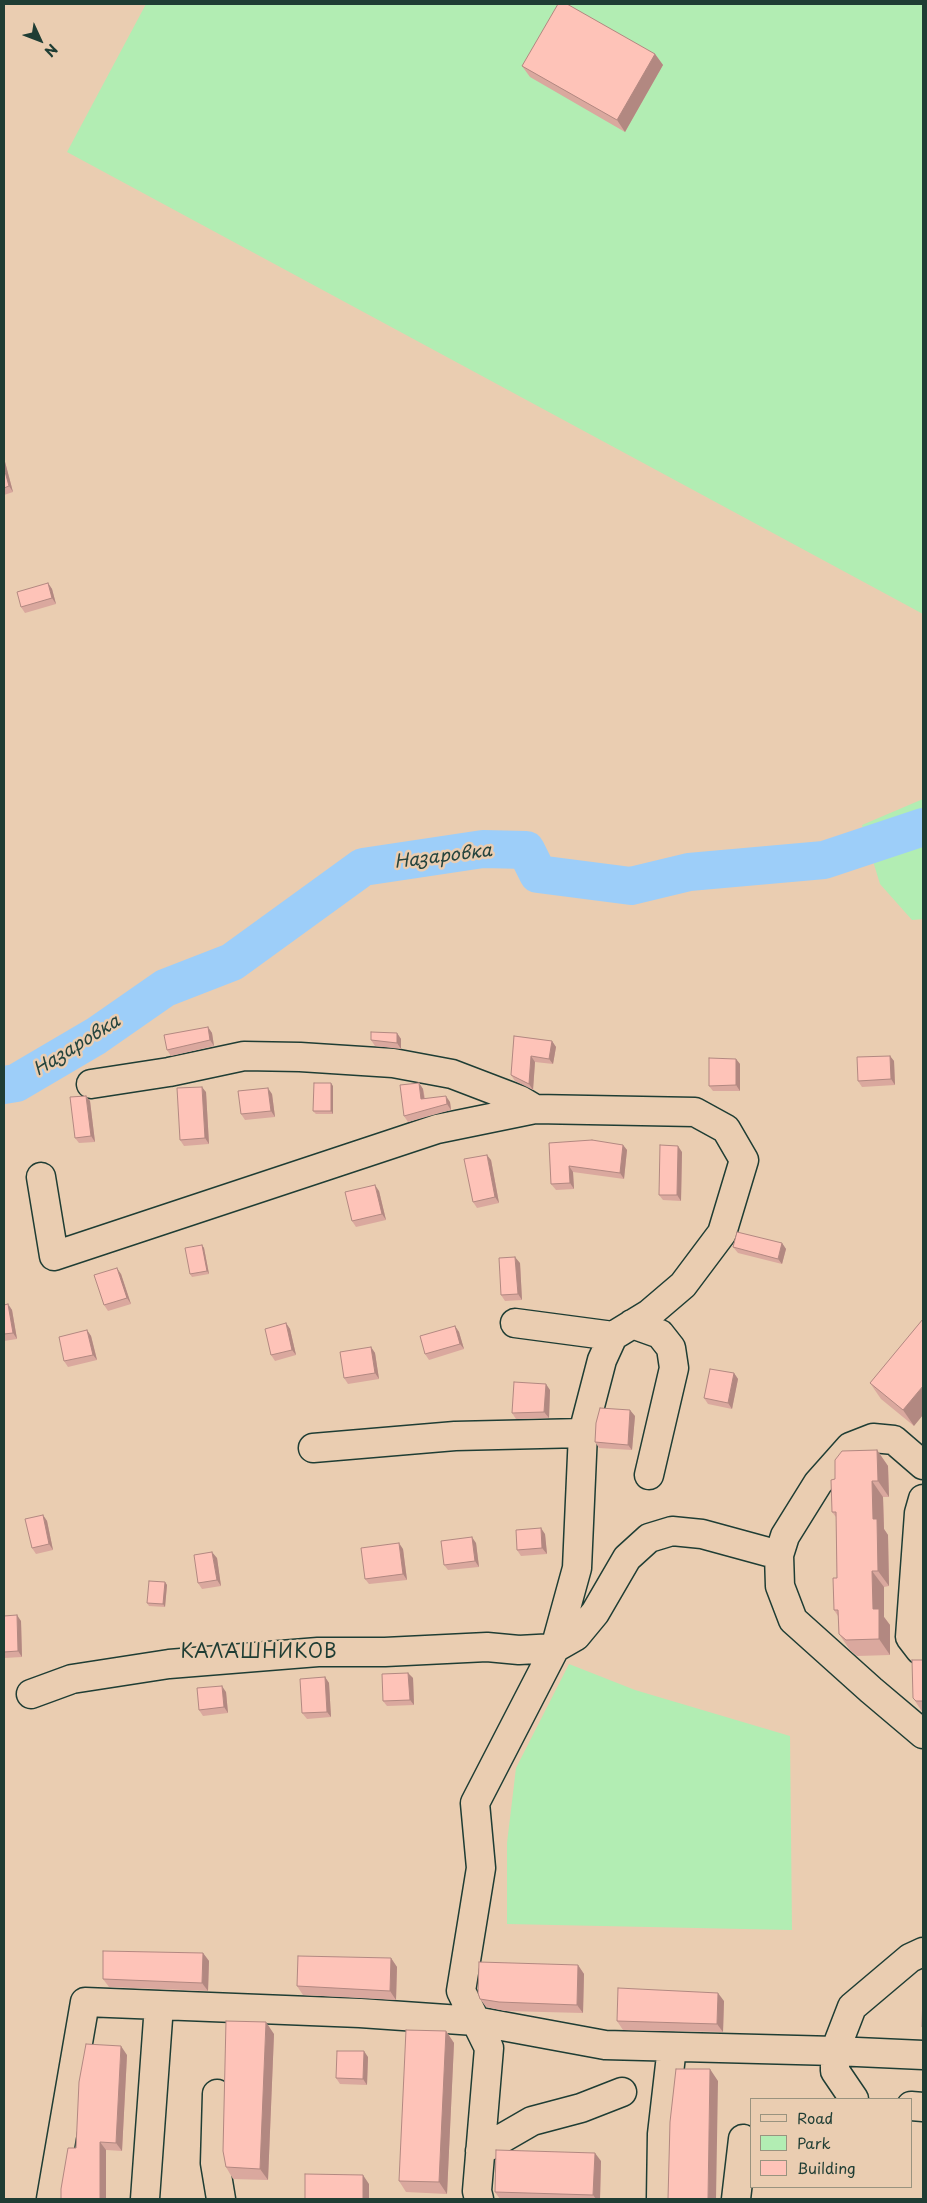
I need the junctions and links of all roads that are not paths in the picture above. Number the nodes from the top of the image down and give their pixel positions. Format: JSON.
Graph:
{"nodes":[{"id":1,"x":91,"y":1084,"type":"dead end"},
{"id":2,"x":535,"y":1109,"type":"junction"},
{"id":3,"x":41,"y":1177,"type":"dead end"},
{"id":4,"x":515,"y":1323,"type":"dead end"},
{"id":5,"x":623,"y":1330,"type":"junction"},
{"id":6,"x":583,"y":1433,"type":"junction"},
{"id":7,"x":313,"y":1448,"type":"dead end"},
{"id":8,"x":923,"y":1465,"type":"edge"},
{"id":9,"x":649,"y":1475,"type":"dead end"},
{"id":10,"x":923,"y":1499,"type":"edge"},
{"id":11,"x":779,"y":1555,"type":"junction"},
{"id":12,"x":555,"y":1648,"type":"junction"},
{"id":13,"x":923,"y":1650,"type":"edge"},
{"id":14,"x":31,"y":1694,"type":"dead end"},
{"id":15,"x":923,"y":1734,"type":"edge"},
{"id":16,"x":923,"y":1952,"type":"edge"},
{"id":17,"x":159,"y":2005,"type":"junction"},
{"id":18,"x":475,"y":2021,"type":"junction"},
{"id":19,"x":672,"y":2047,"type":"junction"},
{"id":20,"x":835,"y":2051,"type":"junction"},
{"id":21,"x":923,"y":2056,"type":"edge"},
{"id":22,"x":622,"y":2092,"type":"dead end"},
{"id":23,"x":217,"y":2094,"type":"dead end"},
{"id":24,"x":853,"y":2098,"type":"edge"},
{"id":25,"x":743,"y":2139,"type":"dead end"},
{"id":26,"x":480,"y":2151,"type":"junction"},
{"id":27,"x":51,"y":2199,"type":"edge"},
{"id":28,"x":145,"y":2199,"type":"edge"},
{"id":29,"x":221,"y":2199,"type":"edge"},
{"id":30,"x":479,"y":2199,"type":"edge"},
{"id":31,"x":661,"y":2199,"type":"edge"},
{"id":32,"x":736,"y":2199,"type":"edge"}],
"edges":[{"from":1,"to":2,"type":"street"},
{"from":2,"to":3,"type":"street"},
{"from":2,"to":5,"type":"street"},
{"from":4,"to":5,"type":"street"},
{"from":5,"to":6,"type":"street"},
{"from":5,"to":9,"type":"street"},
{"from":6,"to":7,"type":"street"},
{"from":6,"to":12,"type":"street"},
{"from":8,"to":11,"type":"street"},
{"from":10,"to":13,"type":"street"},
{"from":11,"to":12,"type":"street"},
{"from":11,"to":15,"type":"street"},
{"from":12,"to":14,"type":"street"},
{"from":12,"to":18,"type":"street"},
{"from":16,"to":20,"type":"street"},
{"from":17,"to":18,"type":"street"},
{"from":17,"to":27,"type":"street"},
{"from":17,"to":28,"type":"street"},
{"from":18,"to":19,"type":"street"},
{"from":18,"to":26,"type":"street"},
{"from":19,"to":20,"type":"street"},
{"from":19,"to":31,"type":"street"},
{"from":20,"to":21,"type":"street"},
{"from":20,"to":24,"type":"street"},
{"from":22,"to":26,"type":"street"},
{"from":23,"to":29,"type":"street"},
{"from":25,"to":32,"type":"street"},
{"from":26,"to":30,"type":"street"}]}
